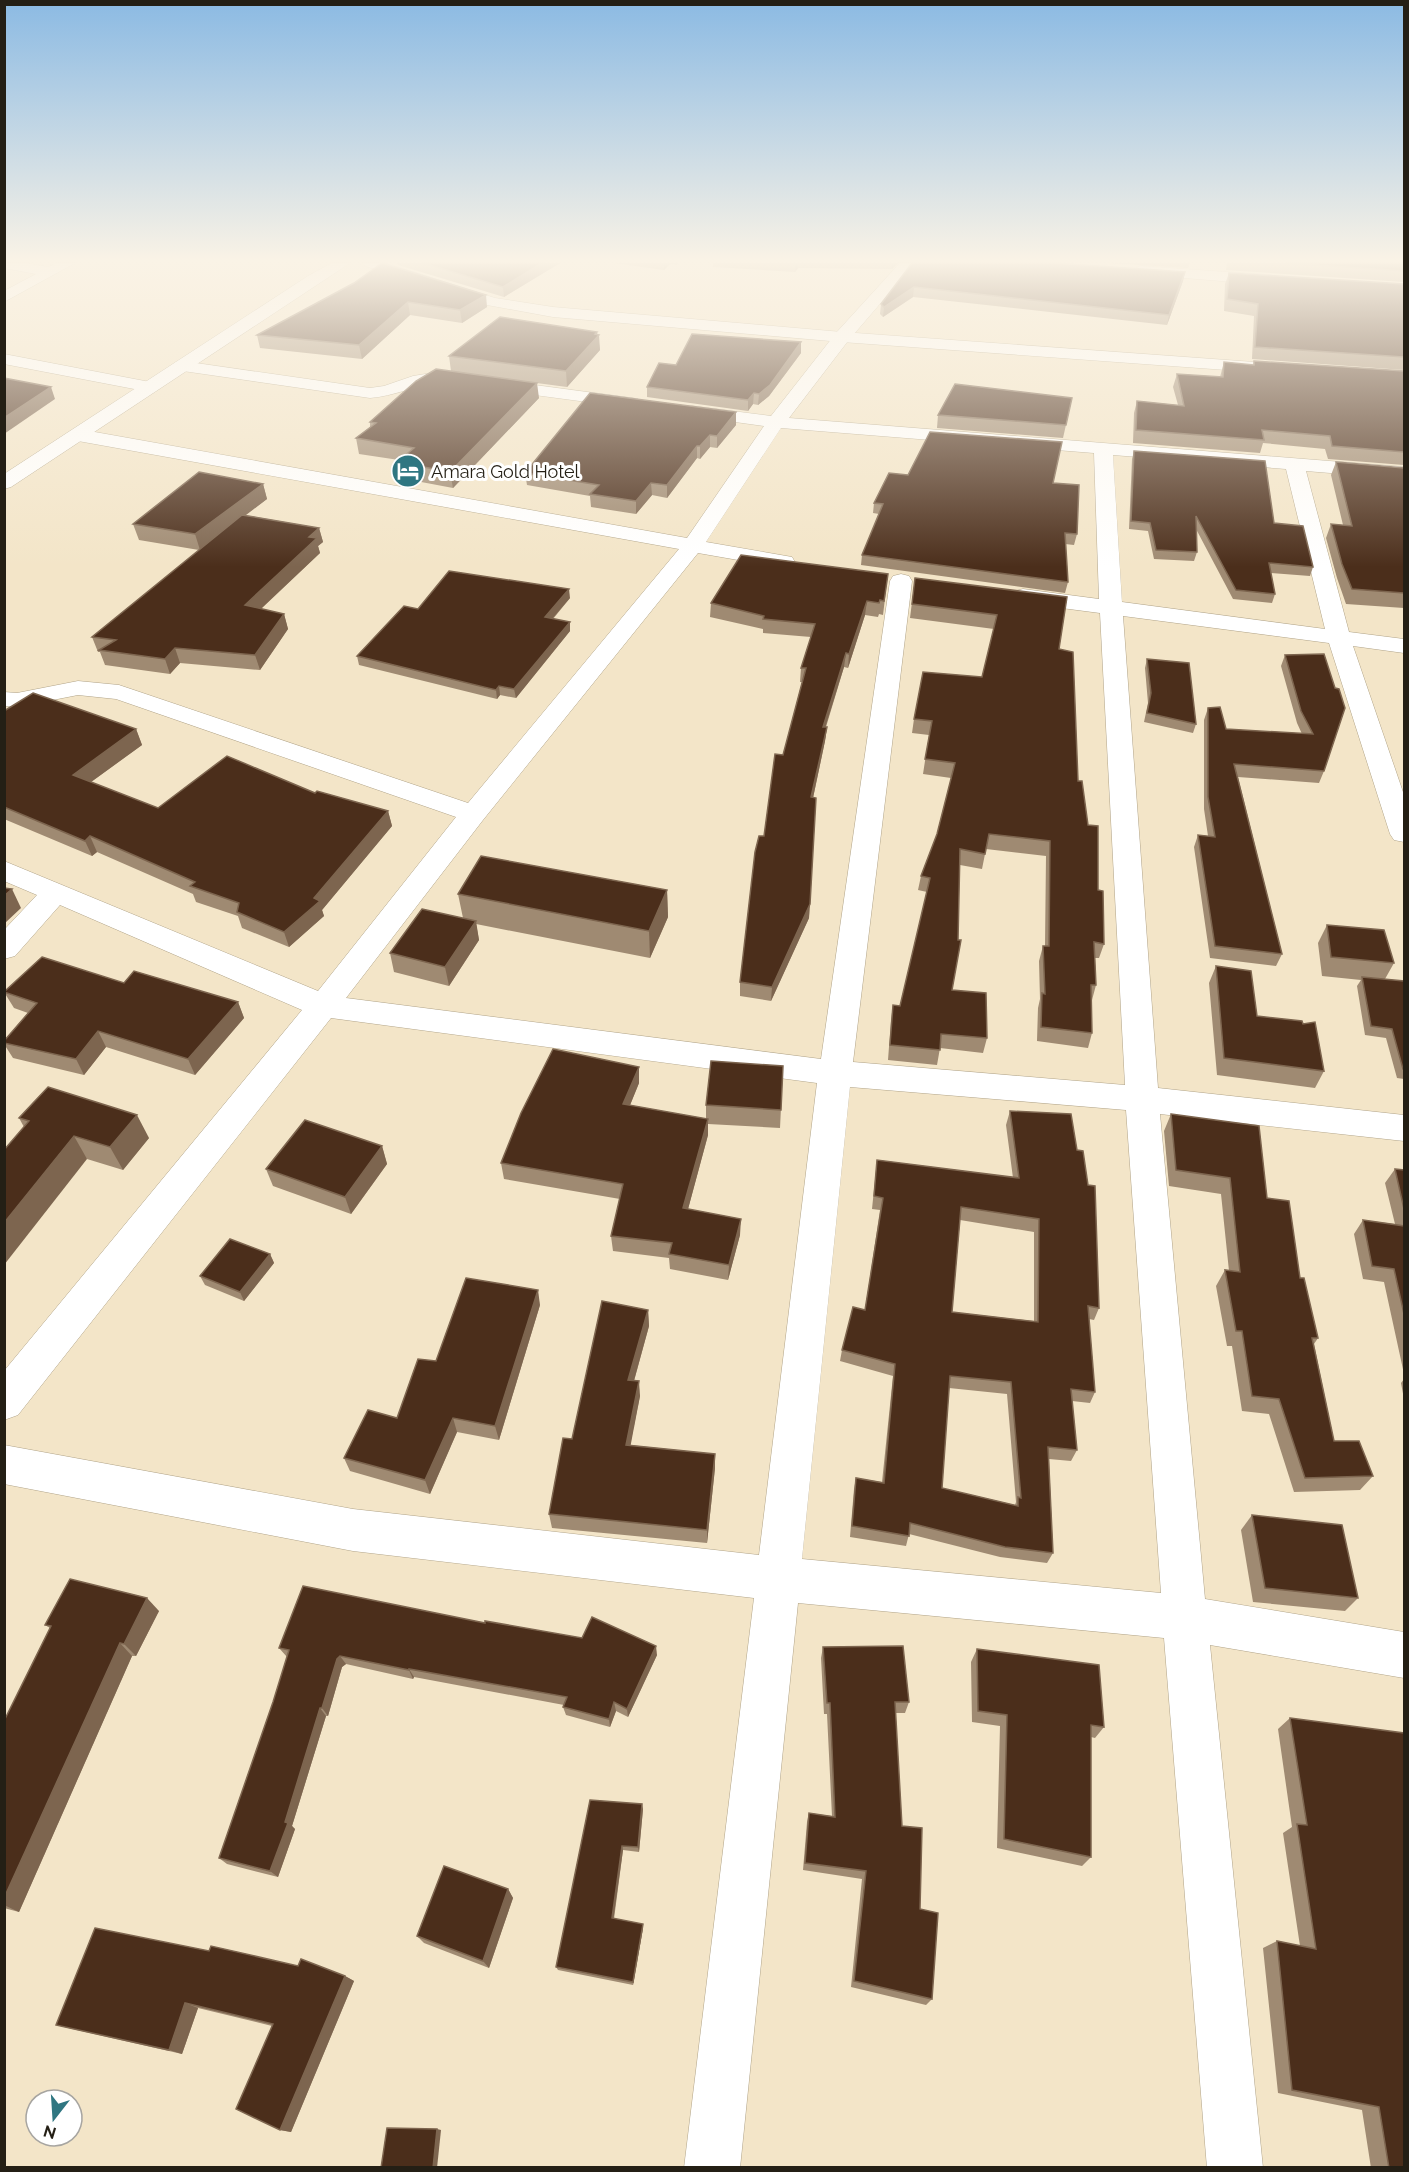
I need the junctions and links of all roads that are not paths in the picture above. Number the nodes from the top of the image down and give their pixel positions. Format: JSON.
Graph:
{"nodes":[{"id":1,"x":32,"y":364,"type":"edge"},
{"id":2,"x":152,"y":364,"type":"edge"},
{"id":3,"x":821,"y":364,"type":"edge"},
{"id":4,"x":1222,"y":364,"type":"edge"},
{"id":5,"x":182,"y":366,"type":"joint"},
{"id":6,"x":1287,"y":369,"type":"edge"},
{"id":7,"x":124,"y":382,"type":"junction"},
{"id":8,"x":150,"y":387,"type":"junction"},
{"id":9,"x":105,"y":394,"type":"dead end"},
{"id":10,"x":648,"y":405,"type":"edge"},
{"id":11,"x":671,"y":408,"type":"edge"},
{"id":12,"x":776,"y":422,"type":"junction"},
{"id":13,"x":78,"y":435,"type":"junction"},
{"id":14,"x":1103,"y":447,"type":"junction"},
{"id":15,"x":1295,"y":465,"type":"junction"},
{"id":16,"x":1404,"y":473,"type":"edge"},
{"id":17,"x":4,"y":483,"type":"edge"},
{"id":18,"x":692,"y":547,"type":"junction"},
{"id":19,"x":808,"y":566,"type":"edge"},
{"id":20,"x":901,"y":580,"type":"dead end"},
{"id":21,"x":1005,"y":594,"type":"edge"},
{"id":22,"x":1110,"y":608,"type":"junction"},
{"id":23,"x":1339,"y":638,"type":"junction"},
{"id":24,"x":1404,"y":646,"type":"edge"},
{"id":25,"x":4,"y":699,"type":"edge"},
{"id":26,"x":472,"y":814,"type":"junction"},
{"id":27,"x":1404,"y":834,"type":"edge"},
{"id":28,"x":4,"y":870,"type":"edge"},
{"id":29,"x":55,"y":893,"type":"junction"},
{"id":30,"x":4,"y":949,"type":"edge"},
{"id":31,"x":323,"y":1006,"type":"junction"},
{"id":32,"x":835,"y":1073,"type":"junction"},
{"id":33,"x":1142,"y":1099,"type":"junction"},
{"id":34,"x":1404,"y":1128,"type":"edge"},
{"id":35,"x":4,"y":1402,"type":"edge"},
{"id":36,"x":4,"y":1464,"type":"edge"},
{"id":37,"x":778,"y":1579,"type":"junction"},
{"id":38,"x":1184,"y":1618,"type":"junction"},
{"id":39,"x":1404,"y":1655,"type":"edge"},
{"id":40,"x":712,"y":2168,"type":"edge"},
{"id":41,"x":1235,"y":2168,"type":"edge"}],
"edges":[{"from":1,"to":7,"type":"main road"},
{"from":2,"to":7,"type":"main road"},
{"from":3,"to":12,"type":"main road"},
{"from":4,"to":6,"type":"main road"},
{"from":5,"to":8,"type":"main road"},
{"from":5,"to":10,"type":"main road"},
{"from":7,"to":8,"type":"main road"},
{"from":7,"to":9,"type":"main road"},
{"from":8,"to":13,"type":"main road"},
{"from":11,"to":12,"type":"main road"},
{"from":12,"to":14,"type":"main road"},
{"from":12,"to":18,"type":"main road"},
{"from":13,"to":17,"type":"main road"},
{"from":13,"to":18,"type":"main road"},
{"from":14,"to":15,"type":"main road"},
{"from":14,"to":22,"type":"main road"},
{"from":15,"to":16,"type":"main road"},
{"from":15,"to":23,"type":"main road"},
{"from":18,"to":19,"type":"main road"},
{"from":18,"to":26,"type":"main road"},
{"from":20,"to":32,"type":"main road"},
{"from":21,"to":22,"type":"main road"},
{"from":22,"to":23,"type":"main road"},
{"from":22,"to":33,"type":"main road"},
{"from":23,"to":24,"type":"main road"},
{"from":23,"to":27,"type":"main road"},
{"from":25,"to":26,"type":"main road"},
{"from":26,"to":31,"type":"main road"},
{"from":28,"to":29,"type":"main road"},
{"from":29,"to":30,"type":"main road"},
{"from":29,"to":31,"type":"main road"},
{"from":31,"to":32,"type":"main road"},
{"from":31,"to":35,"type":"main road"},
{"from":32,"to":33,"type":"main road"},
{"from":32,"to":37,"type":"main road"},
{"from":33,"to":34,"type":"main road"},
{"from":33,"to":38,"type":"main road"},
{"from":36,"to":37,"type":"main road"},
{"from":37,"to":38,"type":"main road"},
{"from":37,"to":40,"type":"main road"},
{"from":38,"to":39,"type":"main road"},
{"from":38,"to":41,"type":"main road"}]}
